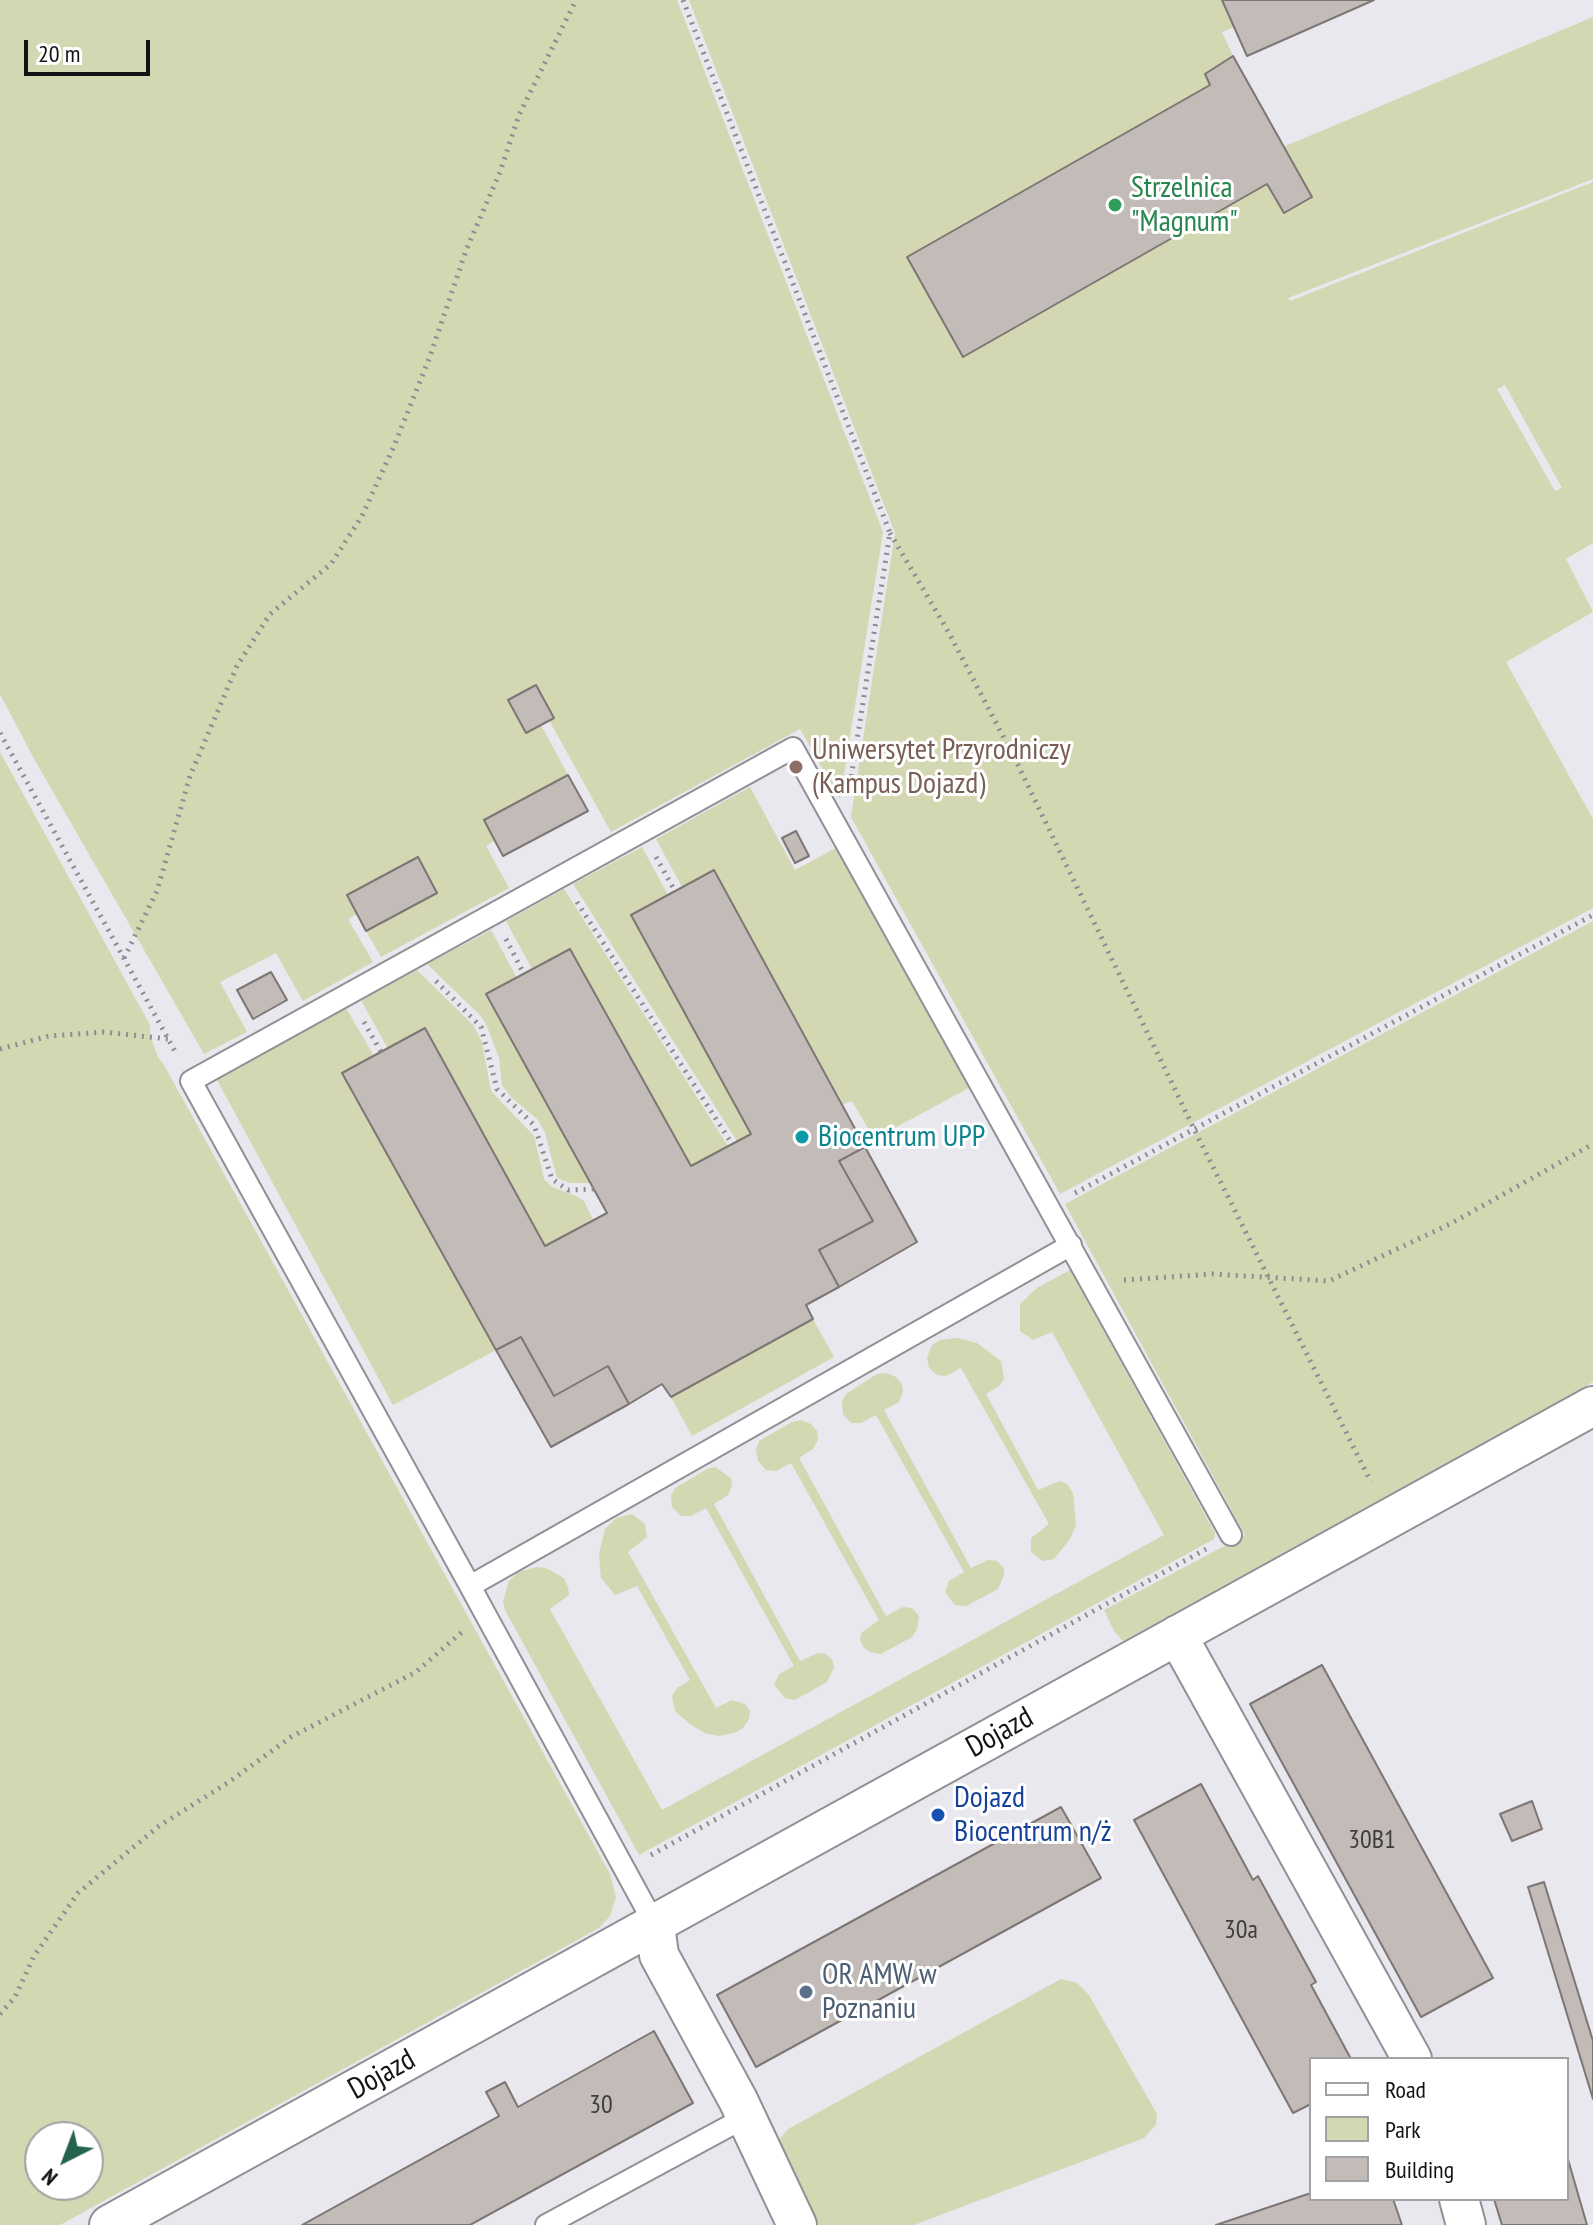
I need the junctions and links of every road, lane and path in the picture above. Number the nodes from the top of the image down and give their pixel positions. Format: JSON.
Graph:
{"nodes":[{"id":1,"x":576,"y":0,"type":"edge"},
{"id":2,"x":683,"y":0,"type":"edge"},
{"id":3,"x":890,"y":533,"type":"junction"},
{"id":4,"x":0,"y":733,"type":"edge"},
{"id":5,"x":842,"y":832,"type":"junction"},
{"id":6,"x":561,"y":876,"type":"junction"},
{"id":7,"x":1593,"y":915,"type":"edge"},
{"id":8,"x":124,"y":958,"type":"junction"},
{"id":9,"x":413,"y":958,"type":"junction"},
{"id":10,"x":168,"y":1039,"type":"junction"},
{"id":11,"x":0,"y":1049,"type":"edge"},
{"id":12,"x":191,"y":1081,"type":"junction"},
{"id":13,"x":1194,"y":1129,"type":"junction"},
{"id":14,"x":732,"y":1144,"type":"dead end"},
{"id":15,"x":1593,"y":1144,"type":"edge"},
{"id":16,"x":594,"y":1189,"type":"dead end"},
{"id":17,"x":1050,"y":1207,"type":"junction"},
{"id":18,"x":1071,"y":1245,"type":"junction"},
{"id":19,"x":1269,"y":1277,"type":"junction"},
{"id":20,"x":1092,"y":1283,"type":"junction"},
{"id":21,"x":1593,"y":1406,"type":"edge"},
{"id":22,"x":1377,"y":1494,"type":"dead end"},
{"id":23,"x":1231,"y":1535,"type":"joint"},
{"id":24,"x":470,"y":1586,"type":"junction"},
{"id":25,"x":484,"y":1612,"type":"junction"},
{"id":26,"x":1177,"y":1635,"type":"junction"},
{"id":27,"x":626,"y":1869,"type":"junction"},
{"id":28,"x":655,"y":1925,"type":"junction"},
{"id":29,"x":0,"y":2014,"type":"edge"},
{"id":30,"x":1411,"y":2057,"type":"edge"},
{"id":31,"x":746,"y":2117,"type":"junction"},
{"id":32,"x":1460,"y":2201,"type":"edge"},
{"id":33,"x":109,"y":2225,"type":"edge"},
{"id":34,"x":546,"y":2225,"type":"edge"},
{"id":35,"x":797,"y":2225,"type":"edge"},
{"id":36,"x":1466,"y":2225,"type":"edge"}],
"edges":[{"from":1,"to":8,"type":"path"},
{"from":2,"to":3,"type":"path"},
{"from":3,"to":5,"type":"path"},
{"from":3,"to":13,"type":"path"},
{"from":4,"to":8,"type":"path"},
{"from":5,"to":6,"type":"lane"},
{"from":5,"to":17,"type":"lane"},
{"from":6,"to":9,"type":"lane"},
{"from":6,"to":14,"type":"path"},
{"from":7,"to":13,"type":"path"},
{"from":8,"to":10,"type":"path"},
{"from":9,"to":12,"type":"lane"},
{"from":9,"to":16,"type":"path"},
{"from":10,"to":11,"type":"path"},
{"from":10,"to":12,"type":"path"},
{"from":12,"to":24,"type":"lane"},
{"from":13,"to":17,"type":"path"},
{"from":13,"to":19,"type":"path"},
{"from":15,"to":19,"type":"path"},
{"from":17,"to":18,"type":"lane"},
{"from":18,"to":20,"type":"lane"},
{"from":18,"to":24,"type":"lane"},
{"from":19,"to":20,"type":"path"},
{"from":19,"to":22,"type":"path"},
{"from":20,"to":23,"type":"lane"},
{"from":21,"to":26,"type":"street","name":"Dojazd"},
{"from":23,"to":27,"type":"path"},
{"from":24,"to":25,"type":"lane"},
{"from":25,"to":27,"type":"lane"},
{"from":25,"to":29,"type":"path"},
{"from":26,"to":28,"type":"street","name":"Dojazd"},
{"from":26,"to":30,"type":"street"},
{"from":27,"to":28,"type":"lane"},
{"from":28,"to":31,"type":"street"},
{"from":28,"to":33,"type":"street","name":"Dojazd"},
{"from":31,"to":34,"type":"lane"},
{"from":31,"to":35,"type":"street"},
{"from":32,"to":36,"type":"street"}]}
